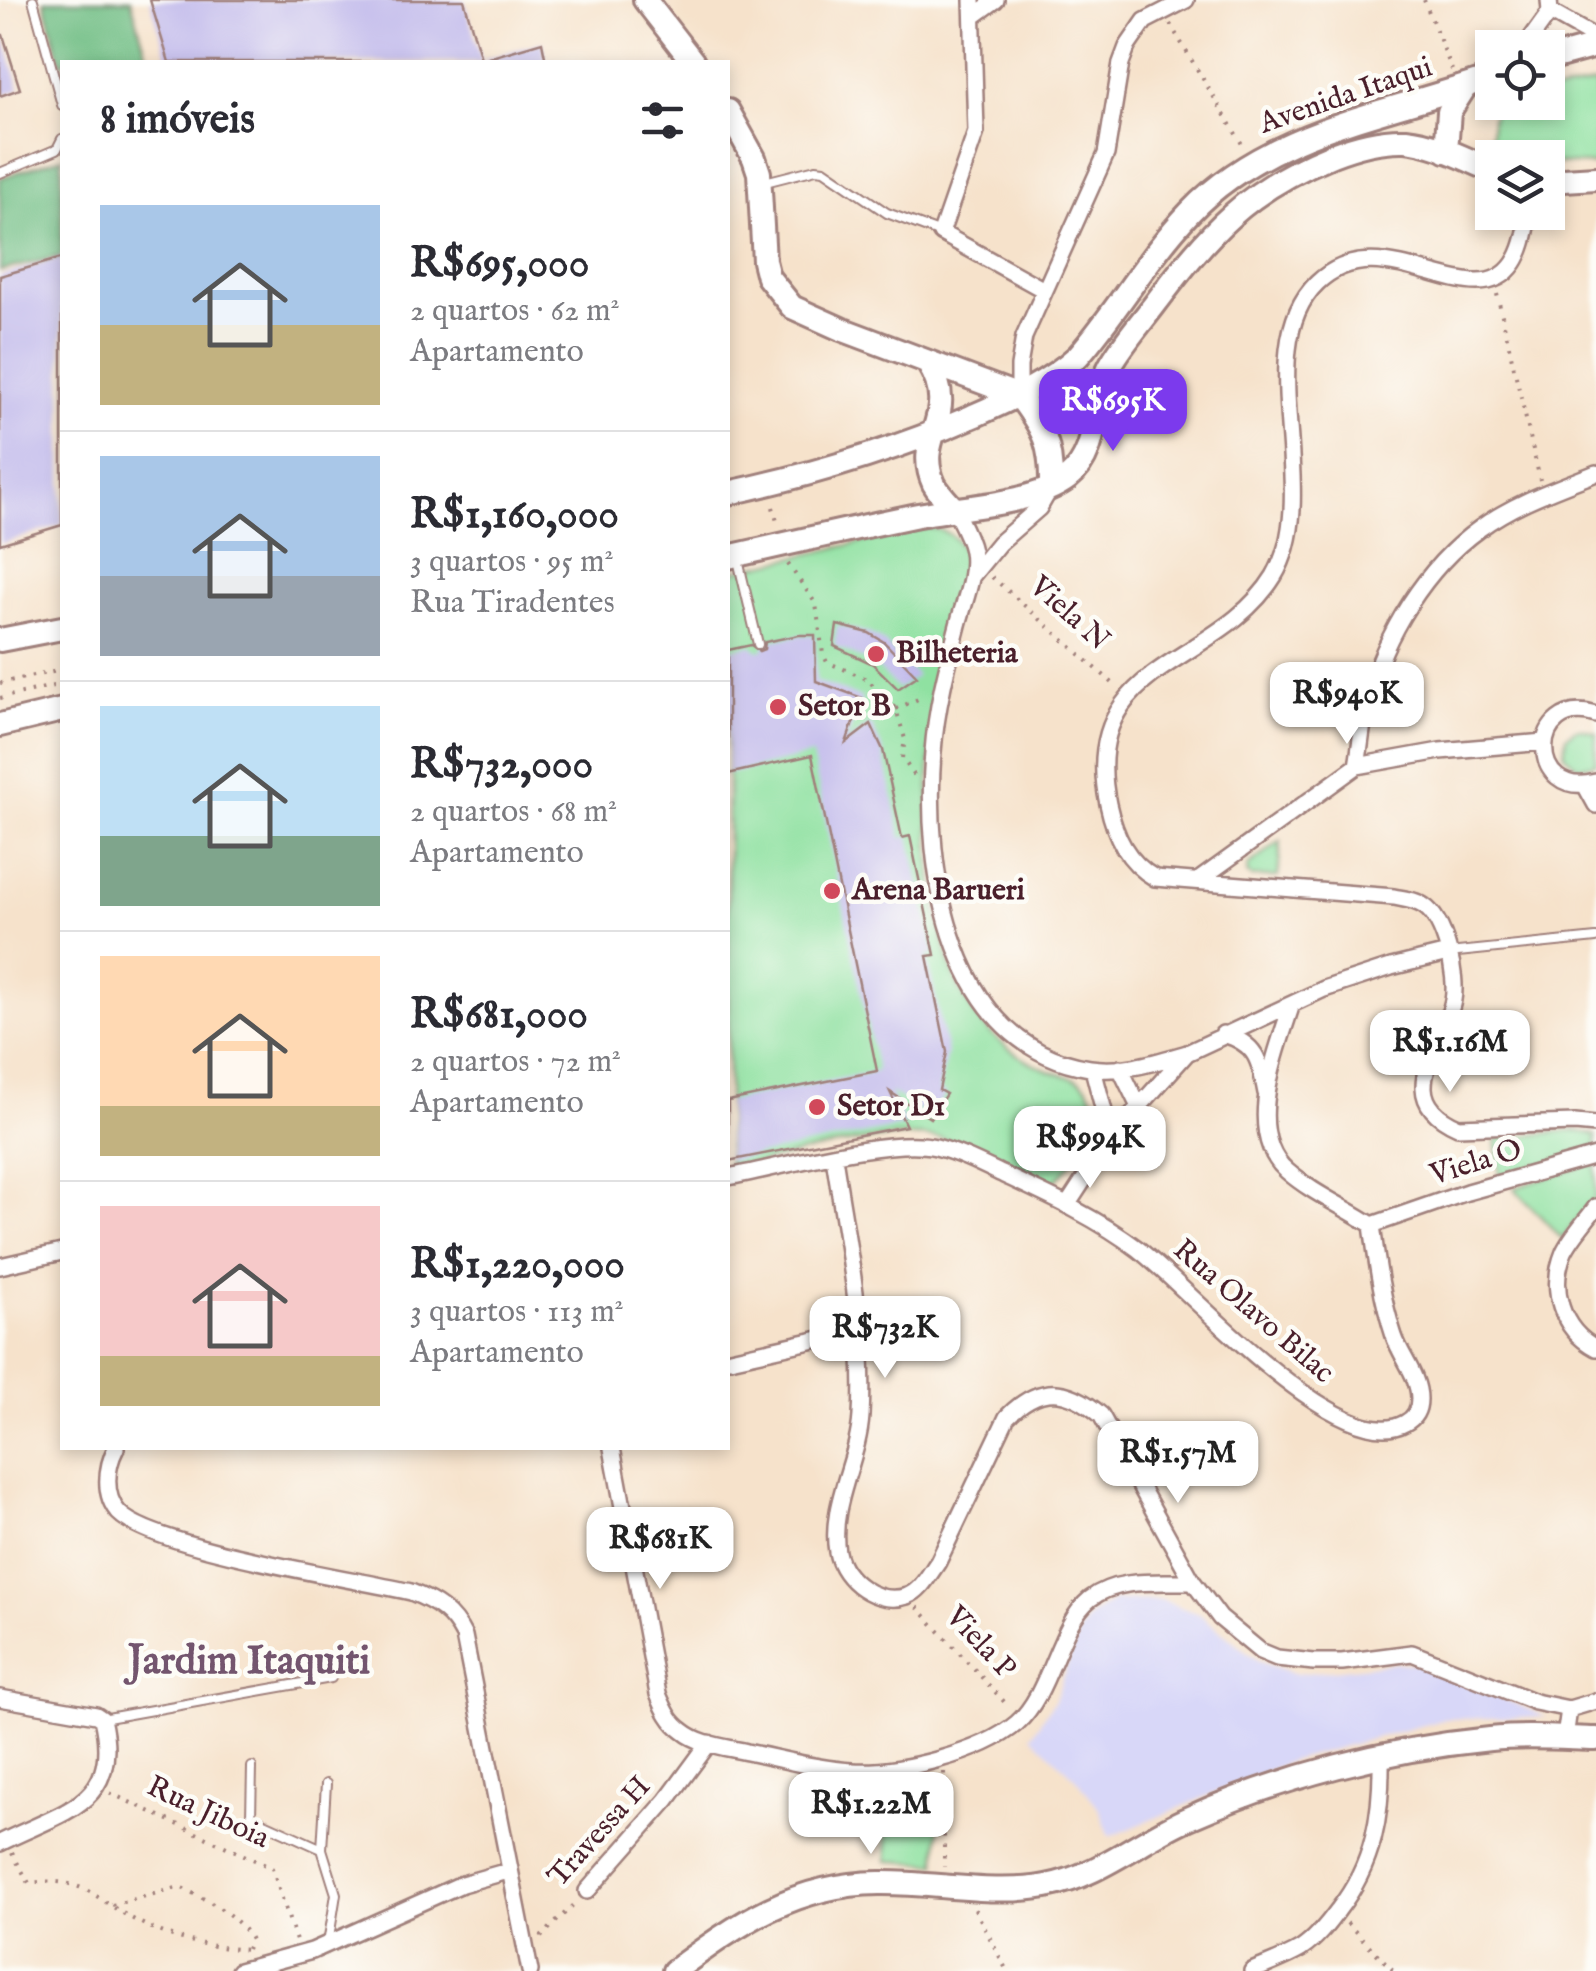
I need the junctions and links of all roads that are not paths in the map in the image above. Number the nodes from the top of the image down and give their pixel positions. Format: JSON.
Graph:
{"nodes":[{"id":1,"x":33,"y":0,"type":"edge"},
{"id":2,"x":645,"y":0,"type":"edge"},
{"id":3,"x":996,"y":0,"type":"edge"},
{"id":4,"x":1186,"y":0,"type":"edge"},
{"id":5,"x":1549,"y":6,"type":"edge"},
{"id":6,"x":973,"y":8,"type":"edge"},
{"id":7,"x":1535,"y":30,"type":"edge"},
{"id":8,"x":1596,"y":38,"type":"edge"},
{"id":9,"x":1596,"y":46,"type":"edge"},
{"id":10,"x":1565,"y":54,"type":"edge"},
{"id":11,"x":690,"y":60,"type":"edge"},
{"id":12,"x":1475,"y":83,"type":"edge"},
{"id":13,"x":1462,"y":88,"type":"junction"},
{"id":14,"x":60,"y":98,"type":"edge"},
{"id":15,"x":730,"y":115,"type":"edge"},
{"id":16,"x":60,"y":143,"type":"edge"},
{"id":17,"x":1446,"y":151,"type":"junction"},
{"id":18,"x":1475,"y":163,"type":"edge"},
{"id":19,"x":0,"y":172,"type":"edge"},
{"id":20,"x":1596,"y":178,"type":"edge"},
{"id":21,"x":1565,"y":180,"type":"edge"},
{"id":22,"x":760,"y":183,"type":"junction"},
{"id":23,"x":1525,"y":230,"type":"edge"},
{"id":24,"x":941,"y":233,"type":"junction"},
{"id":25,"x":1044,"y":290,"type":"junction"},
{"id":26,"x":928,"y":363,"type":"junction"},
{"id":27,"x":1019,"y":396,"type":"junction"},
{"id":28,"x":932,"y":434,"type":"junction"},
{"id":29,"x":1596,"y":473,"type":"edge"},
{"id":30,"x":1051,"y":487,"type":"junction"},
{"id":31,"x":730,"y":492,"type":"edge"},
{"id":32,"x":954,"y":509,"type":"junction"},
{"id":33,"x":732,"y":556,"type":"edge"},
{"id":34,"x":976,"y":571,"type":"junction"},
{"id":35,"x":60,"y":628,"type":"edge"},
{"id":36,"x":0,"y":640,"type":"edge"},
{"id":37,"x":758,"y":644,"type":"dead end"},
{"id":38,"x":60,"y":710,"type":"edge"},
{"id":39,"x":1593,"y":710,"type":"edge"},
{"id":40,"x":0,"y":725,"type":"edge"},
{"id":41,"x":1544,"y":742,"type":"junction"},
{"id":42,"x":1358,"y":766,"type":"junction"},
{"id":43,"x":1590,"y":784,"type":"edge"},
{"id":44,"x":1596,"y":805,"type":"edge"},
{"id":45,"x":1200,"y":880,"type":"junction"},
{"id":46,"x":1596,"y":938,"type":"edge"},
{"id":47,"x":1448,"y":954,"type":"junction"},
{"id":48,"x":1292,"y":1004,"type":"junction"},
{"id":49,"x":1223,"y":1034,"type":"junction"},
{"id":50,"x":1187,"y":1053,"type":"junction"},
{"id":51,"x":1120,"y":1068,"type":"junction"},
{"id":52,"x":1093,"y":1069,"type":"junction"},
{"id":53,"x":1267,"y":1102,"type":"junction"},
{"id":54,"x":1138,"y":1105,"type":"junction"},
{"id":55,"x":1596,"y":1125,"type":"edge"},
{"id":56,"x":1111,"y":1138,"type":"junction"},
{"id":57,"x":834,"y":1156,"type":"junction"},
{"id":58,"x":1596,"y":1156,"type":"edge"},
{"id":59,"x":730,"y":1177,"type":"edge"},
{"id":60,"x":1068,"y":1204,"type":"junction"},
{"id":61,"x":1596,"y":1207,"type":"edge"},
{"id":62,"x":1372,"y":1225,"type":"junction"},
{"id":63,"x":60,"y":1252,"type":"edge"},
{"id":64,"x":0,"y":1266,"type":"edge"},
{"id":65,"x":860,"y":1330,"type":"junction"},
{"id":66,"x":1596,"y":1348,"type":"edge"},
{"id":67,"x":730,"y":1358,"type":"dead end"},
{"id":68,"x":115,"y":1450,"type":"edge"},
{"id":69,"x":612,"y":1450,"type":"edge"},
{"id":70,"x":1193,"y":1582,"type":"junction"},
{"id":71,"x":331,"y":1678,"type":"dead end"},
{"id":72,"x":0,"y":1698,"type":"edge"},
{"id":73,"x":1596,"y":1701,"type":"edge"},
{"id":74,"x":1568,"y":1709,"type":"junction"},
{"id":75,"x":102,"y":1719,"type":"junction"},
{"id":76,"x":1565,"y":1738,"type":"junction"},
{"id":77,"x":1596,"y":1739,"type":"edge"},
{"id":78,"x":709,"y":1743,"type":"junction"},
{"id":79,"x":1381,"y":1758,"type":"junction"},
{"id":80,"x":252,"y":1766,"type":"dead end"},
{"id":81,"x":326,"y":1784,"type":"dead end"},
{"id":82,"x":2,"y":1842,"type":"edge"},
{"id":83,"x":322,"y":1849,"type":"junction"},
{"id":84,"x":508,"y":1871,"type":"junction"},
{"id":85,"x":587,"y":1891,"type":"road end"},
{"id":86,"x":328,"y":1944,"type":"junction"},
{"id":87,"x":239,"y":1971,"type":"edge"},
{"id":88,"x":530,"y":1971,"type":"edge"},
{"id":89,"x":674,"y":1971,"type":"edge"},
{"id":90,"x":1252,"y":1971,"type":"edge"}],
"edges":[{"from":1,"to":14,"type":"lane"},
{"from":2,"to":11,"type":"main road"},
{"from":3,"to":6,"type":"street"},
{"from":4,"to":25,"type":"street"},
{"from":5,"to":7,"type":"street"},
{"from":5,"to":8,"type":"street"},
{"from":6,"to":24,"type":"street"},
{"from":9,"to":10,"type":"main road"},
{"from":12,"to":13,"type":"main road","name":"Avenida Itaqui"},
{"from":13,"to":17,"type":"main road"},
{"from":13,"to":27,"type":"main road","name":"Avenida Itaqui"},
{"from":15,"to":22,"type":"main road"},
{"from":16,"to":19,"type":"lane"},
{"from":17,"to":18,"type":"main road","name":"Avenida Itaqui"},
{"from":17,"to":30,"type":"main road","name":"Avenida Itaqui"},
{"from":20,"to":21,"type":"main road"},
{"from":22,"to":24,"type":"lane"},
{"from":22,"to":26,"type":"main road"},
{"from":23,"to":45,"type":"street"},
{"from":24,"to":25,"type":"street"},
{"from":25,"to":27,"type":"street"},
{"from":26,"to":27,"type":"main road"},
{"from":26,"to":28,"type":"main road"},
{"from":27,"to":28,"type":"main road"},
{"from":27,"to":30,"type":"main road"},
{"from":28,"to":31,"type":"main road"},
{"from":28,"to":32,"type":"main road"},
{"from":29,"to":42,"type":"street"},
{"from":30,"to":32,"type":"main road"},
{"from":30,"to":34,"type":"street"},
{"from":32,"to":33,"type":"main road"},
{"from":32,"to":34,"type":"street"},
{"from":33,"to":37,"type":"lane"},
{"from":34,"to":52,"type":"street"},
{"from":35,"to":36,"type":"main road"},
{"from":38,"to":40,"type":"main road"},
{"from":39,"to":41,"type":"street"},
{"from":41,"to":42,"type":"street"},
{"from":41,"to":43,"type":"street"},
{"from":42,"to":45,"type":"street"},
{"from":43,"to":44,"type":"street"},
{"from":45,"to":47,"type":"street"},
{"from":46,"to":47,"type":"lane"},
{"from":47,"to":48,"type":"street"},
{"from":47,"to":55,"type":"street"},
{"from":48,"to":49,"type":"street"},
{"from":48,"to":53,"type":"street"},
{"from":49,"to":50,"type":"street"},
{"from":49,"to":53,"type":"street"},
{"from":50,"to":51,"type":"street"},
{"from":50,"to":54,"type":"street"},
{"from":51,"to":52,"type":"street"},
{"from":51,"to":54,"type":"street"},
{"from":52,"to":56,"type":"street"},
{"from":53,"to":62,"type":"street"},
{"from":54,"to":56,"type":"street"},
{"from":56,"to":60,"type":"street"},
{"from":57,"to":59,"type":"street","name":"Rua Olavo Bilac"},
{"from":57,"to":60,"type":"street","name":"Rua Olavo Bilac"},
{"from":57,"to":65,"type":"street"},
{"from":58,"to":62,"type":"street","name":"Viela O"},
{"from":60,"to":62,"type":"street","name":"Rua Olavo Bilac"},
{"from":61,"to":66,"type":"street"},
{"from":63,"to":64,"type":"street"},
{"from":65,"to":67,"type":"street"},
{"from":65,"to":70,"type":"street"},
{"from":68,"to":84,"type":"street"},
{"from":69,"to":78,"type":"street"},
{"from":70,"to":74,"type":"street"},
{"from":70,"to":78,"type":"street"},
{"from":71,"to":75,"type":"lane"},
{"from":72,"to":75,"type":"street"},
{"from":73,"to":74,"type":"street"},
{"from":74,"to":76,"type":"street"},
{"from":75,"to":82,"type":"street"},
{"from":76,"to":77,"type":"main road"},
{"from":76,"to":79,"type":"main road"},
{"from":78,"to":85,"type":"street","name":"Travessa H"},
{"from":79,"to":89,"type":"main road"},
{"from":79,"to":90,"type":"street"},
{"from":80,"to":83,"type":"lane"},
{"from":81,"to":83,"type":"lane"},
{"from":83,"to":86,"type":"lane"},
{"from":84,"to":86,"type":"street"},
{"from":84,"to":88,"type":"street"},
{"from":86,"to":87,"type":"street"}]}
